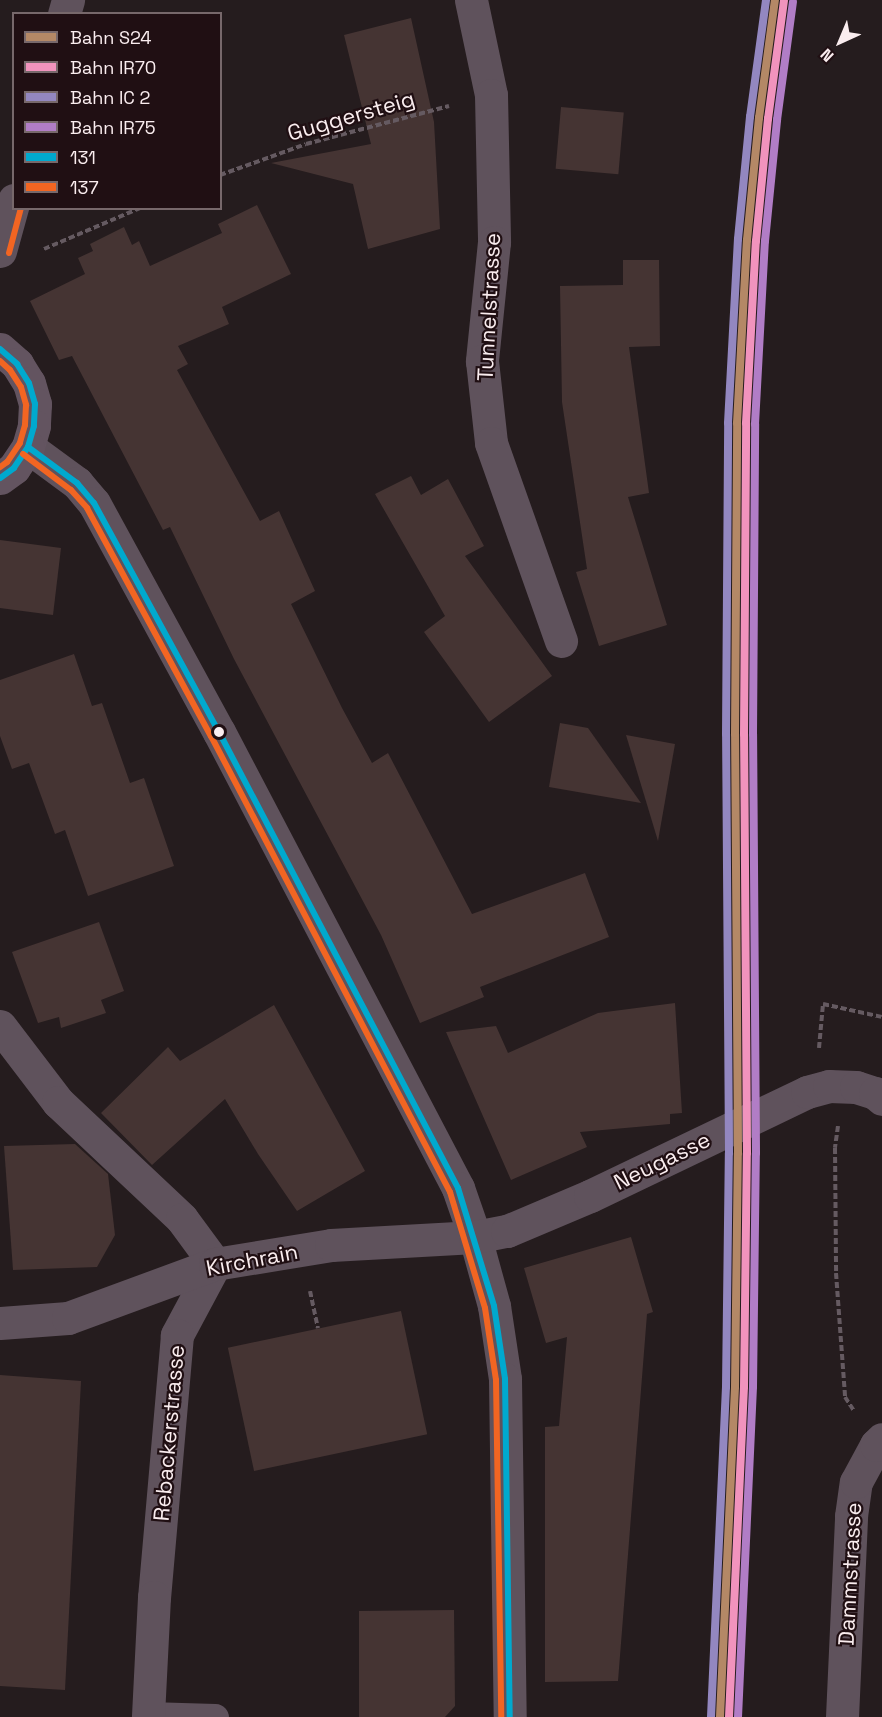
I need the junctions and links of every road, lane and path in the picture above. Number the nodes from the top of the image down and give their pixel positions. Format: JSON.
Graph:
{"nodes":[{"id":1,"x":471,"y":0,"type":"edge"},
{"id":2,"x":492,"y":95,"type":"junction"},
{"id":3,"x":222,"y":174,"type":"edge"},
{"id":4,"x":12,"y":207,"type":"edge"},
{"id":5,"x":136,"y":210,"type":"edge"},
{"id":6,"x":0,"y":251,"type":"edge"},
{"id":7,"x":35,"y":253,"type":"dead end"},
{"id":8,"x":0,"y":349,"type":"edge"},
{"id":9,"x":28,"y":447,"type":"junction"},
{"id":10,"x":0,"y":478,"type":"edge"},
{"id":11,"x":561,"y":641,"type":"dead end"},
{"id":12,"x":882,"y":1017,"type":"edge"},
{"id":13,"x":0,"y":1026,"type":"edge"},
{"id":14,"x":819,"y":1048,"type":"dead end"},
{"id":15,"x":829,"y":1086,"type":"junction"},
{"id":16,"x":882,"y":1099,"type":"edge"},
{"id":17,"x":475,"y":1237,"type":"junction"},
{"id":18,"x":215,"y":1264,"type":"junction"},
{"id":19,"x":0,"y":1323,"type":"edge"},
{"id":20,"x":879,"y":1442,"type":"edge"},
{"id":21,"x":148,"y":1716,"type":"edge"},
{"id":22,"x":215,"y":1717,"type":"edge"},
{"id":23,"x":510,"y":1717,"type":"edge"},
{"id":24,"x":842,"y":1717,"type":"edge"}],
"edges":[{"from":1,"to":2,"type":"street","name":"Tunnelstrasse"},
{"from":2,"to":3,"type":"path","name":"Guggersteig"},
{"from":2,"to":11,"type":"street","name":"Tunnelstrasse"},
{"from":4,"to":6,"type":"street"},
{"from":5,"to":7,"type":"path"},
{"from":8,"to":9,"type":"main road"},
{"from":9,"to":10,"type":"main road"},
{"from":9,"to":17,"type":"street"},
{"from":12,"to":14,"type":"path"},
{"from":13,"to":18,"type":"street"},
{"from":15,"to":16,"type":"street","name":"Neugasse"},
{"from":15,"to":17,"type":"street","name":"Neugasse"},
{"from":15,"to":20,"type":"path"},
{"from":17,"to":18,"type":"street","name":"Kirchrain"},
{"from":17,"to":23,"type":"street"},
{"from":18,"to":19,"type":"street","name":"Kirchrain"},
{"from":18,"to":21,"type":"street","name":"Rebackerstrasse"},
{"from":20,"to":24,"type":"street","name":"Dammstrasse"},
{"from":21,"to":22,"type":"lane"}]}
